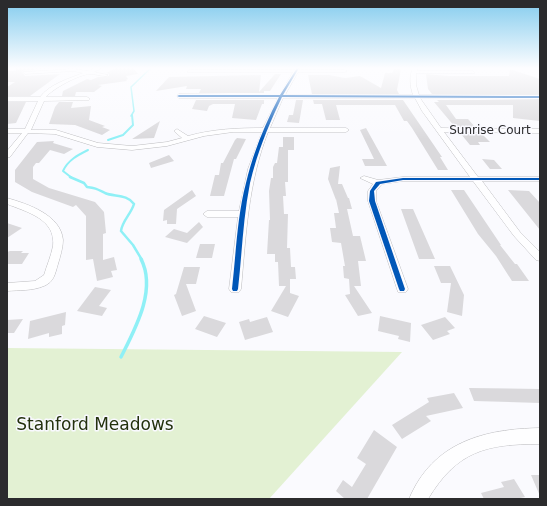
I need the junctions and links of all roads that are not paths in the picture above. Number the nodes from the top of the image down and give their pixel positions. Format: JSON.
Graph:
{"nodes":[{"id":1,"x":50,"y":92,"type":"edge"},
{"id":2,"x":284,"y":92,"type":"edge"},
{"id":3,"x":415,"y":92,"type":"edge"},
{"id":4,"x":179,"y":96,"type":"dead end"},
{"id":5,"x":282,"y":96,"type":"junction"},
{"id":6,"x":416,"y":96,"type":"junction"},
{"id":7,"x":540,"y":96,"type":"edge"},
{"id":8,"x":7,"y":99,"type":"edge"},
{"id":9,"x":42,"y":99,"type":"junction"},
{"id":10,"x":87,"y":99,"type":"dead end"},
{"id":11,"x":7,"y":130,"type":"edge"},
{"id":12,"x":267,"y":130,"type":"junction"},
{"id":13,"x":346,"y":130,"type":"dead end"},
{"id":14,"x":439,"y":130,"type":"junction"},
{"id":15,"x":540,"y":130,"type":"edge"},
{"id":16,"x":27,"y":131,"type":"junction"},
{"id":17,"x":178,"y":131,"type":"dead end"},
{"id":18,"x":188,"y":139,"type":"junction"},
{"id":19,"x":7,"y":155,"type":"edge"},
{"id":20,"x":364,"y":178,"type":"dead end"},
{"id":21,"x":476,"y":179,"type":"junction"},
{"id":22,"x":540,"y":179,"type":"edge"},
{"id":23,"x":378,"y":184,"type":"junction"},
{"id":24,"x":7,"y":201,"type":"edge"},
{"id":25,"x":207,"y":214,"type":"dead end"},
{"id":26,"x":244,"y":214,"type":"junction"},
{"id":27,"x":540,"y":258,"type":"edge"},
{"id":28,"x":7,"y":286,"type":"edge"},
{"id":29,"x":235,"y":289,"type":"dead end"},
{"id":30,"x":402,"y":289,"type":"dead end"},
{"id":31,"x":540,"y":436,"type":"edge"},
{"id":32,"x":418,"y":499,"type":"edge"}],
"edges":[{"from":1,"to":9,"type":"street"},
{"from":2,"to":5,"type":"street"},
{"from":3,"to":6,"type":"street"},
{"from":4,"to":5,"type":"street"},
{"from":5,"to":6,"type":"street"},
{"from":5,"to":12,"type":"street"},
{"from":6,"to":7,"type":"street"},
{"from":6,"to":14,"type":"street"},
{"from":8,"to":9,"type":"street"},
{"from":9,"to":10,"type":"street"},
{"from":9,"to":16,"type":"street"},
{"from":11,"to":16,"type":"street"},
{"from":12,"to":13,"type":"street"},
{"from":12,"to":18,"type":"street"},
{"from":12,"to":26,"type":"street"},
{"from":14,"to":15,"type":"street","name":"Sunrise Court"},
{"from":14,"to":21,"type":"street"},
{"from":16,"to":18,"type":"street"},
{"from":16,"to":19,"type":"street"},
{"from":17,"to":18,"type":"street"},
{"from":20,"to":23,"type":"street"},
{"from":21,"to":22,"type":"street"},
{"from":21,"to":23,"type":"street"},
{"from":21,"to":27,"type":"street"},
{"from":23,"to":30,"type":"street"},
{"from":24,"to":28,"type":"street"},
{"from":25,"to":26,"type":"street"},
{"from":26,"to":29,"type":"street"},
{"from":31,"to":32,"type":"street"}]}
